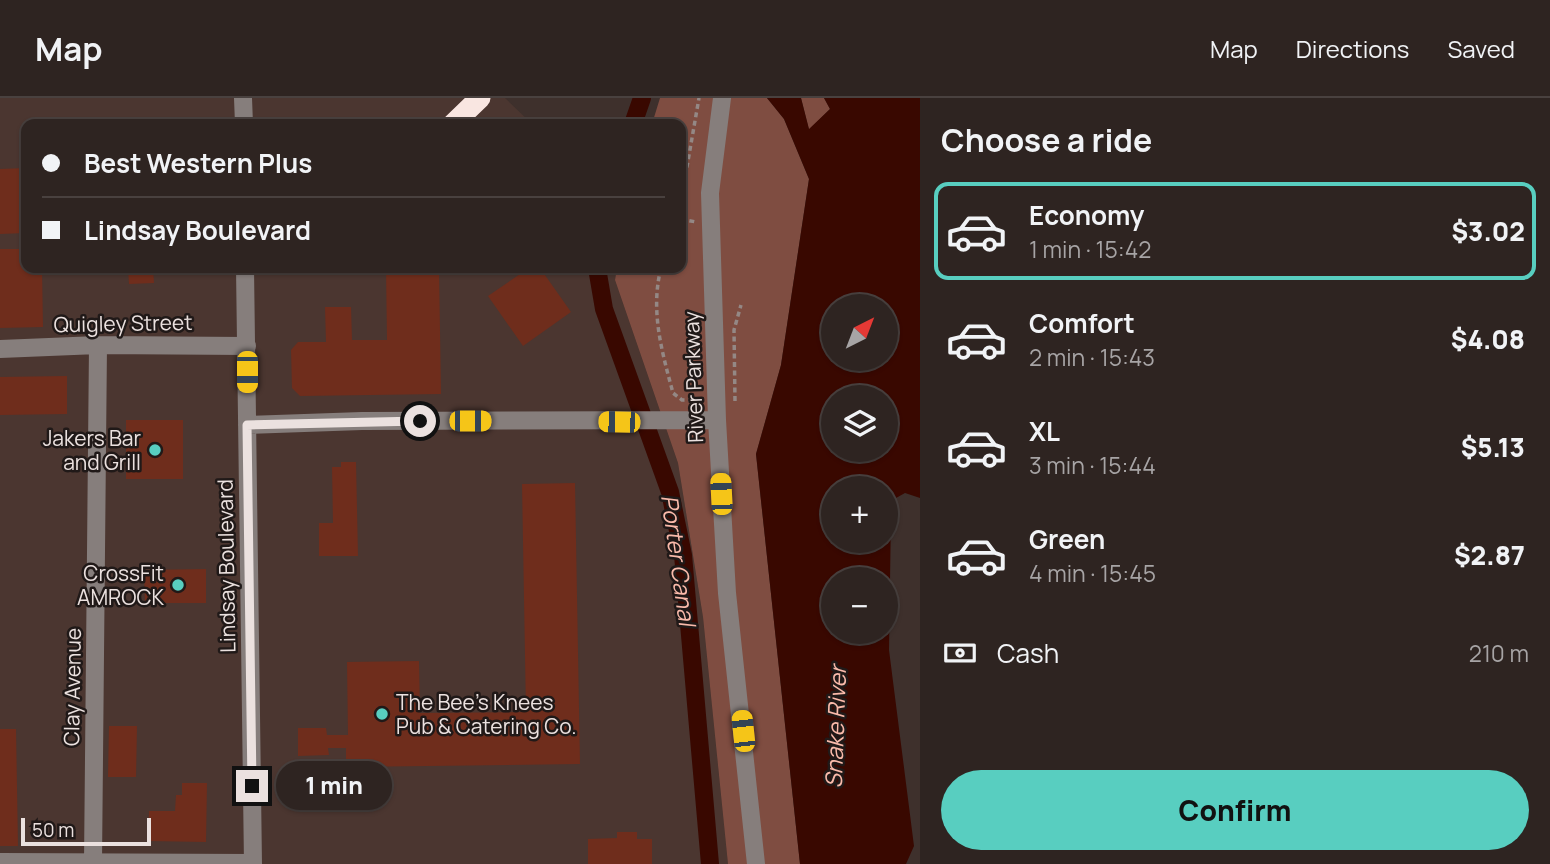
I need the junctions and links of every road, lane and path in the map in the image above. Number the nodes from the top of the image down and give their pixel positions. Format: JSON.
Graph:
{"nodes":[{"id":1,"x":243,"y":98,"type":"edge"},
{"id":2,"x":480,"y":98,"type":"edge"},
{"id":3,"x":699,"y":98,"type":"edge"},
{"id":4,"x":722,"y":98,"type":"edge"},
{"id":5,"x":244,"y":119,"type":"edge"},
{"id":6,"x":458,"y":119,"type":"edge"},
{"id":7,"x":686,"y":172,"type":"edge"},
{"id":8,"x":245,"y":273,"type":"edge"},
{"id":9,"x":660,"y":273,"type":"edge"},
{"id":10,"x":741,"y":305,"type":"dead end"},
{"id":11,"x":98,"y":345,"type":"junction"},
{"id":12,"x":247,"y":346,"type":"junction"},
{"id":13,"x":0,"y":349,"type":"edge"},
{"id":14,"x":693,"y":400,"type":"dead end"},
{"id":15,"x":735,"y":404,"type":"dead end"},
{"id":16,"x":716,"y":420,"type":"junction"},
{"id":17,"x":247,"y":425,"type":"junction"},
{"id":18,"x":0,"y":862,"type":"edge"},
{"id":19,"x":93,"y":862,"type":"edge"},
{"id":20,"x":253,"y":864,"type":"edge"},
{"id":21,"x":756,"y":864,"type":"edge"}],
"edges":[{"from":1,"to":5,"type":"street"},
{"from":2,"to":6,"type":"highway"},
{"from":3,"to":7,"type":"path"},
{"from":4,"to":16,"type":"street","name":"River Parkway"},
{"from":8,"to":12,"type":"street","name":"Lindsay Boulevard"},
{"from":9,"to":14,"type":"path"},
{"from":10,"to":15,"type":"path"},
{"from":11,"to":12,"type":"street","name":"Quigley Street"},
{"from":11,"to":13,"type":"street","name":"Quigley Street"},
{"from":11,"to":19,"type":"street","name":"Clay Avenue"},
{"from":12,"to":17,"type":"street","name":"Lindsay Boulevard"},
{"from":16,"to":17,"type":"street"},
{"from":16,"to":21,"type":"street","name":"River Parkway"},
{"from":17,"to":20,"type":"street","name":"Lindsay Boulevard"},
{"from":18,"to":19,"type":"street"},
{"from":19,"to":20,"type":"street"}]}
